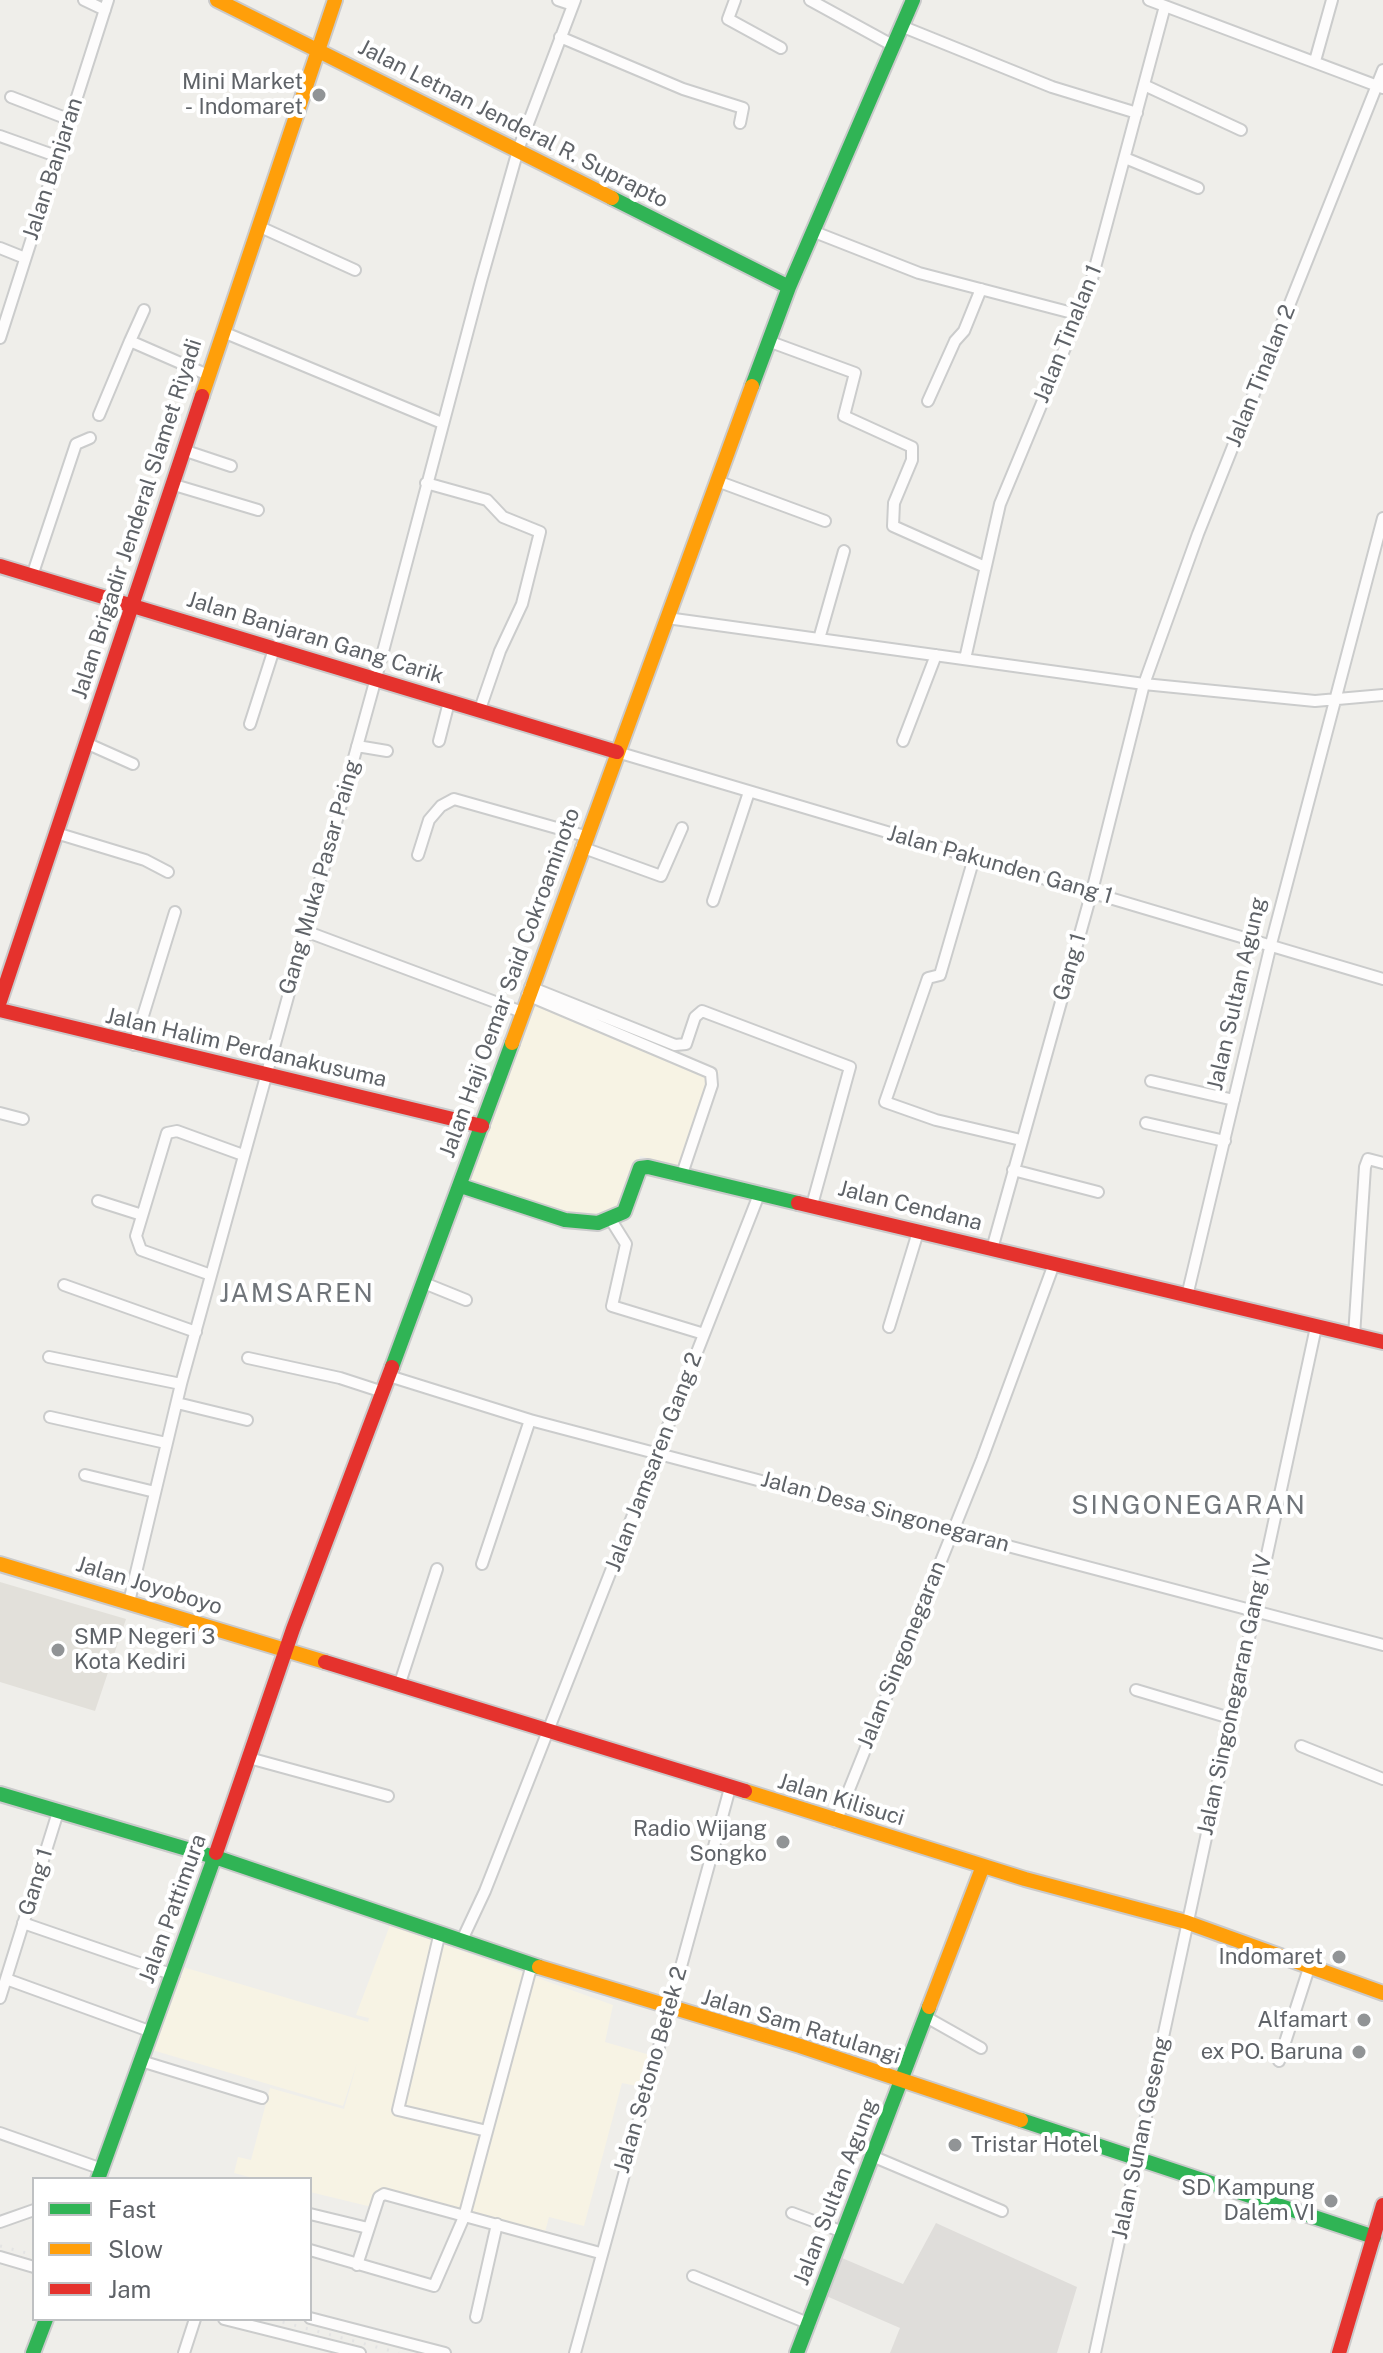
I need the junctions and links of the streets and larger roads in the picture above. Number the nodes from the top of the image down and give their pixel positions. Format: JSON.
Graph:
{"nodes":[{"id":1,"x":84,"y":0,"type":"edge"},
{"id":2,"x":217,"y":0,"type":"edge"},
{"id":3,"x":335,"y":0,"type":"edge"},
{"id":4,"x":558,"y":0,"type":"edge"},
{"id":5,"x":735,"y":0,"type":"edge"},
{"id":6,"x":810,"y":0,"type":"edge"},
{"id":7,"x":913,"y":0,"type":"edge"},
{"id":8,"x":1149,"y":0,"type":"edge"},
{"id":9,"x":1332,"y":0,"type":"edge"},
{"id":10,"x":574,"y":3,"type":"edge"},
{"id":11,"x":106,"y":5,"type":"edge"},
{"id":12,"x":1165,"y":6,"type":"junction"},
{"id":13,"x":901,"y":26,"type":"junction"},
{"id":14,"x":560,"y":37,"type":"junction"},
{"id":15,"x":892,"y":45,"type":"junction"},
{"id":16,"x":781,"y":48,"type":"dead end"},
{"id":17,"x":318,"y":51,"type":"junction"},
{"id":18,"x":1315,"y":61,"type":"junction"},
{"id":19,"x":1383,"y":70,"type":"edge"},
{"id":20,"x":1144,"y":85,"type":"junction"},
{"id":21,"x":1380,"y":86,"type":"edge"},
{"id":22,"x":11,"y":97,"type":"dead end"},
{"id":23,"x":1137,"y":113,"type":"junction"},
{"id":24,"x":68,"y":119,"type":"junction"},
{"id":25,"x":740,"y":123,"type":"dead end"},
{"id":26,"x":1241,"y":130,"type":"dead end"},
{"id":27,"x":0,"y":136,"type":"edge"},
{"id":28,"x":518,"y":150,"type":"junction"},
{"id":29,"x":56,"y":156,"type":"junction"},
{"id":30,"x":1125,"y":158,"type":"junction"},
{"id":31,"x":1198,"y":188,"type":"dead end"},
{"id":32,"x":258,"y":226,"type":"junction"},
{"id":33,"x":812,"y":231,"type":"junction"},
{"id":34,"x":0,"y":248,"type":"edge"},
{"id":35,"x":25,"y":258,"type":"junction"},
{"id":36,"x":355,"y":270,"type":"dead end"},
{"id":37,"x":789,"y":287,"type":"junction"},
{"id":38,"x":981,"y":289,"type":"junction"},
{"id":39,"x":144,"y":310,"type":"dead end"},
{"id":40,"x":1080,"y":315,"type":"junction"},
{"id":41,"x":223,"y":332,"type":"junction"},
{"id":42,"x":771,"y":335,"type":"junction"},
{"id":43,"x":0,"y":338,"type":"edge"},
{"id":44,"x":130,"y":341,"type":"junction"},
{"id":45,"x":208,"y":375,"type":"junction"},
{"id":46,"x":928,"y":401,"type":"dead end"},
{"id":47,"x":99,"y":415,"type":"dead end"},
{"id":48,"x":442,"y":423,"type":"junction"},
{"id":49,"x":90,"y":438,"type":"dead end"},
{"id":50,"x":183,"y":450,"type":"junction"},
{"id":51,"x":231,"y":466,"type":"dead end"},
{"id":52,"x":717,"y":481,"type":"junction"},
{"id":53,"x":426,"y":483,"type":"junction"},
{"id":54,"x":171,"y":484,"type":"junction"},
{"id":55,"x":258,"y":510,"type":"dead end"},
{"id":56,"x":1383,"y":518,"type":"edge"},
{"id":57,"x":825,"y":521,"type":"dead end"},
{"id":58,"x":844,"y":551,"type":"dead end"},
{"id":59,"x":0,"y":566,"type":"edge"},
{"id":60,"x":985,"y":567,"type":"junction"},
{"id":61,"x":32,"y":576,"type":"junction"},
{"id":62,"x":131,"y":606,"type":"junction"},
{"id":63,"x":667,"y":618,"type":"junction"},
{"id":64,"x":819,"y":639,"type":"junction"},
{"id":65,"x":275,"y":646,"type":"junction"},
{"id":66,"x":936,"y":655,"type":"junction"},
{"id":67,"x":965,"y":659,"type":"junction"},
{"id":68,"x":376,"y":678,"type":"junction"},
{"id":69,"x":1144,"y":684,"type":"junction"},
{"id":70,"x":1383,"y":695,"type":"edge"},
{"id":71,"x":449,"y":702,"type":"junction"},
{"id":72,"x":1332,"y":702,"type":"junction"},
{"id":73,"x":479,"y":712,"type":"junction"},
{"id":74,"x":250,"y":724,"type":"dead end"},
{"id":75,"x":439,"y":741,"type":"dead end"},
{"id":76,"x":903,"y":741,"type":"dead end"},
{"id":77,"x":86,"y":743,"type":"junction"},
{"id":78,"x":357,"y":746,"type":"junction"},
{"id":79,"x":387,"y":751,"type":"dead end"},
{"id":80,"x":617,"y":752,"type":"junction"},
{"id":81,"x":133,"y":764,"type":"dead end"},
{"id":82,"x":749,"y":792,"type":"junction"},
{"id":83,"x":682,"y":828,"type":"dead end"},
{"id":84,"x":56,"y":833,"type":"junction"},
{"id":85,"x":583,"y":842,"type":"junction"},
{"id":86,"x":418,"y":855,"type":"dead end"},
{"id":87,"x":974,"y":858,"type":"junction"},
{"id":88,"x":168,"y":872,"type":"dead end"},
{"id":89,"x":1092,"y":891,"type":"junction"},
{"id":90,"x":713,"y":901,"type":"dead end"},
{"id":91,"x":175,"y":912,"type":"dead end"},
{"id":92,"x":305,"y":931,"type":"junction"},
{"id":93,"x":1271,"y":944,"type":"junction"},
{"id":94,"x":1383,"y":979,"type":"edge"},
{"id":95,"x":529,"y":991,"type":"junction"},
{"id":96,"x":0,"y":1001,"type":"edge"},
{"id":97,"x":0,"y":1010,"type":"edge"},
{"id":98,"x":522,"y":1012,"type":"junction"},
{"id":99,"x":134,"y":1045,"type":"junction"},
{"id":100,"x":264,"y":1075,"type":"junction"},
{"id":101,"x":1151,"y":1081,"type":"dead end"},
{"id":102,"x":1234,"y":1100,"type":"junction"},
{"id":103,"x":0,"y":1113,"type":"edge"},
{"id":104,"x":23,"y":1119,"type":"dead end"},
{"id":105,"x":1146,"y":1123,"type":"dead end"},
{"id":106,"x":482,"y":1126,"type":"junction"},
{"id":107,"x":1021,"y":1140,"type":"junction"},
{"id":108,"x":1225,"y":1141,"type":"junction"},
{"id":109,"x":243,"y":1155,"type":"junction"},
{"id":110,"x":1383,"y":1163,"type":"edge"},
{"id":111,"x":1013,"y":1170,"type":"junction"},
{"id":112,"x":682,"y":1174,"type":"junction"},
{"id":113,"x":461,"y":1186,"type":"junction"},
{"id":114,"x":760,"y":1192,"type":"junction"},
{"id":115,"x":1098,"y":1192,"type":"dead end"},
{"id":116,"x":98,"y":1201,"type":"dead end"},
{"id":117,"x":812,"y":1205,"type":"junction"},
{"id":118,"x":142,"y":1215,"type":"junction"},
{"id":119,"x":611,"y":1220,"type":"junction"},
{"id":120,"x":918,"y":1232,"type":"junction"},
{"id":121,"x":992,"y":1249,"type":"junction"},
{"id":122,"x":1054,"y":1264,"type":"junction"},
{"id":123,"x":211,"y":1275,"type":"junction"},
{"id":124,"x":424,"y":1283,"type":"junction"},
{"id":125,"x":64,"y":1285,"type":"dead end"},
{"id":126,"x":1187,"y":1296,"type":"junction"},
{"id":127,"x":466,"y":1300,"type":"dead end"},
{"id":128,"x":889,"y":1327,"type":"dead end"},
{"id":129,"x":1316,"y":1327,"type":"junction"},
{"id":130,"x":196,"y":1332,"type":"junction"},
{"id":131,"x":704,"y":1334,"type":"junction"},
{"id":132,"x":1354,"y":1336,"type":"junction"},
{"id":133,"x":1383,"y":1342,"type":"edge"},
{"id":134,"x":49,"y":1357,"type":"dead end"},
{"id":135,"x":248,"y":1358,"type":"dead end"},
{"id":136,"x":389,"y":1376,"type":"junction"},
{"id":137,"x":181,"y":1384,"type":"junction"},
{"id":138,"x":383,"y":1392,"type":"junction"},
{"id":139,"x":177,"y":1403,"type":"junction"},
{"id":140,"x":50,"y":1417,"type":"dead end"},
{"id":141,"x":247,"y":1420,"type":"dead end"},
{"id":142,"x":530,"y":1420,"type":"junction"},
{"id":143,"x":166,"y":1443,"type":"junction"},
{"id":144,"x":659,"y":1452,"type":"junction"},
{"id":145,"x":85,"y":1475,"type":"dead end"},
{"id":146,"x":155,"y":1492,"type":"junction"},
{"id":147,"x":953,"y":1531,"type":"junction"},
{"id":148,"x":0,"y":1564,"type":"edge"},
{"id":149,"x":482,"y":1564,"type":"dead end"},
{"id":150,"x":437,"y":1569,"type":"dead end"},
{"id":151,"x":129,"y":1602,"type":"junction"},
{"id":152,"x":1254,"y":1610,"type":"junction"},
{"id":153,"x":1383,"y":1645,"type":"edge"},
{"id":154,"x":285,"y":1652,"type":"junction"},
{"id":155,"x":399,"y":1686,"type":"junction"},
{"id":156,"x":1136,"y":1690,"type":"dead end"},
{"id":157,"x":1230,"y":1718,"type":"junction"},
{"id":158,"x":548,"y":1732,"type":"junction"},
{"id":159,"x":1301,"y":1746,"type":"dead end"},
{"id":160,"x":249,"y":1758,"type":"junction"},
{"id":161,"x":1383,"y":1779,"type":"edge"},
{"id":162,"x":730,"y":1788,"type":"junction"},
{"id":163,"x":0,"y":1794,"type":"edge"},
{"id":164,"x":388,"y":1796,"type":"dead end"},
{"id":165,"x":58,"y":1812,"type":"junction"},
{"id":166,"x":836,"y":1822,"type":"junction"},
{"id":167,"x":215,"y":1858,"type":"junction"},
{"id":168,"x":983,"y":1866,"type":"junction"},
{"id":169,"x":1186,"y":1922,"type":"junction"},
{"id":170,"x":23,"y":1923,"type":"junction"},
{"id":171,"x":440,"y":1932,"type":"junction"},
{"id":172,"x":462,"y":1940,"type":"junction"},
{"id":173,"x":532,"y":1964,"type":"junction"},
{"id":174,"x":1309,"y":1968,"type":"junction"},
{"id":175,"x":174,"y":1975,"type":"junction"},
{"id":176,"x":6,"y":1979,"type":"junction"},
{"id":177,"x":1383,"y":1993,"type":"edge"},
{"id":178,"x":0,"y":1998,"type":"edge"},
{"id":179,"x":669,"y":2010,"type":"junction"},
{"id":180,"x":926,"y":2017,"type":"junction"},
{"id":181,"x":152,"y":2032,"type":"junction"},
{"id":182,"x":981,"y":2048,"type":"dead end"},
{"id":183,"x":141,"y":2061,"type":"junction"},
{"id":184,"x":1279,"y":2061,"type":"dead end"},
{"id":185,"x":902,"y":2081,"type":"junction"},
{"id":186,"x":262,"y":2098,"type":"dead end"},
{"id":187,"x":487,"y":2131,"type":"junction"},
{"id":188,"x":0,"y":2133,"type":"edge"},
{"id":189,"x":872,"y":2156,"type":"junction"},
{"id":190,"x":1136,"y":2159,"type":"junction"},
{"id":191,"x":100,"y":2174,"type":"edge"},
{"id":192,"x":1383,"y":2205,"type":"edge"},
{"id":193,"x":32,"y":2211,"type":"edge"},
{"id":194,"x":1002,"y":2211,"type":"dead end"},
{"id":195,"x":792,"y":2213,"type":"dead end"},
{"id":196,"x":312,"y":2214,"type":"edge"},
{"id":197,"x":464,"y":2217,"type":"junction"},
{"id":198,"x":0,"y":2222,"type":"edge"},
{"id":199,"x":497,"y":2224,"type":"junction"},
{"id":200,"x":368,"y":2228,"type":"junction"},
{"id":201,"x":843,"y":2232,"type":"junction"},
{"id":202,"x":1374,"y":2237,"type":"junction"},
{"id":203,"x":312,"y":2251,"type":"edge"},
{"id":204,"x":600,"y":2253,"type":"junction"},
{"id":205,"x":0,"y":2257,"type":"edge"},
{"id":206,"x":357,"y":2265,"type":"junction"},
{"id":207,"x":32,"y":2266,"type":"edge"},
{"id":208,"x":693,"y":2276,"type":"dead end"},
{"id":209,"x":476,"y":2317,"type":"dead end"},
{"id":210,"x":312,"y":2319,"type":"edge"},
{"id":211,"x":45,"y":2321,"type":"edge"},
{"id":212,"x":194,"y":2321,"type":"edge"},
{"id":213,"x":232,"y":2321,"type":"edge"},
{"id":214,"x":810,"y":2324,"type":"junction"},
{"id":215,"x":33,"y":2353,"type":"edge"},
{"id":216,"x":184,"y":2353,"type":"edge"},
{"id":217,"x":360,"y":2353,"type":"edge"},
{"id":218,"x":445,"y":2353,"type":"edge"},
{"id":219,"x":575,"y":2353,"type":"edge"},
{"id":220,"x":797,"y":2353,"type":"edge"},
{"id":221,"x":1095,"y":2353,"type":"edge"},
{"id":222,"x":1339,"y":2353,"type":"edge"}],
"edges":[{"from":1,"to":11,"type":"street"},
{"from":2,"to":17,"type":"street","name":"Jalan Letnan Jenderal R. Suprapto"},
{"from":3,"to":17,"type":"street","name":"Jalan Brigadir Jenderal Slamet Riyadi"},
{"from":4,"to":10,"type":"street"},
{"from":5,"to":16,"type":"street"},
{"from":6,"to":15,"type":"street"},
{"from":7,"to":13,"type":"street","name":"Jalan Haji Oemar Said Cokroaminoto"},
{"from":8,"to":12,"type":"street"},
{"from":9,"to":18,"type":"street"},
{"from":10,"to":14,"type":"street","name":"Gang Muka Pasar Paing"},
{"from":11,"to":24,"type":"street","name":"Jalan Banjaran"},
{"from":12,"to":18,"type":"street"},
{"from":12,"to":20,"type":"street","name":"Jalan Tinalan 1"},
{"from":13,"to":15,"type":"street","name":"Jalan Haji Oemar Said Cokroaminoto"},
{"from":13,"to":23,"type":"street"},
{"from":14,"to":25,"type":"street"},
{"from":14,"to":28,"type":"street","name":"Gang Muka Pasar Paing"},
{"from":15,"to":33,"type":"street","name":"Jalan Haji Oemar Said Cokroaminoto"},
{"from":17,"to":28,"type":"street","name":"Jalan Letnan Jenderal R. Suprapto"},
{"from":17,"to":32,"type":"street","name":"Jalan Brigadir Jenderal Slamet Riyadi"},
{"from":18,"to":21,"type":"street"},
{"from":19,"to":21,"type":"street","name":"Jalan Tinalan 2"},
{"from":20,"to":23,"type":"street","name":"Jalan Tinalan 1"},
{"from":20,"to":26,"type":"street"},
{"from":21,"to":69,"type":"street","name":"Jalan Tinalan 2"},
{"from":22,"to":24,"type":"street"},
{"from":23,"to":30,"type":"street","name":"Jalan Tinalan 1"},
{"from":24,"to":29,"type":"street","name":"Jalan Banjaran"},
{"from":27,"to":29,"type":"street"},
{"from":28,"to":37,"type":"street","name":"Jalan Letnan Jenderal R. Suprapto"},
{"from":28,"to":48,"type":"street","name":"Gang Muka Pasar Paing"},
{"from":29,"to":35,"type":"street","name":"Jalan Banjaran"},
{"from":30,"to":31,"type":"street"},
{"from":30,"to":40,"type":"street","name":"Jalan Tinalan 1"},
{"from":32,"to":36,"type":"street"},
{"from":32,"to":41,"type":"street","name":"Jalan Brigadir Jenderal Slamet Riyadi"},
{"from":33,"to":37,"type":"street","name":"Jalan Haji Oemar Said Cokroaminoto"},
{"from":33,"to":38,"type":"street"},
{"from":34,"to":35,"type":"street"},
{"from":35,"to":43,"type":"street","name":"Jalan Banjaran"},
{"from":37,"to":42,"type":"street","name":"Jalan Haji Oemar Said Cokroaminoto"},
{"from":38,"to":40,"type":"street"},
{"from":38,"to":46,"type":"street"},
{"from":39,"to":44,"type":"street"},
{"from":40,"to":60,"type":"street","name":"Jalan Tinalan 1"},
{"from":41,"to":45,"type":"street","name":"Jalan Brigadir Jenderal Slamet Riyadi"},
{"from":41,"to":48,"type":"street"},
{"from":42,"to":52,"type":"street","name":"Jalan Haji Oemar Said Cokroaminoto"},
{"from":42,"to":60,"type":"street"},
{"from":44,"to":45,"type":"street"},
{"from":44,"to":47,"type":"street"},
{"from":45,"to":50,"type":"street","name":"Jalan Brigadir Jenderal Slamet Riyadi"},
{"from":48,"to":53,"type":"street","name":"Gang Muka Pasar Paing"},
{"from":49,"to":61,"type":"street"},
{"from":50,"to":51,"type":"street"},
{"from":50,"to":54,"type":"street","name":"Jalan Brigadir Jenderal Slamet Riyadi"},
{"from":52,"to":57,"type":"street"},
{"from":52,"to":63,"type":"street","name":"Jalan Haji Oemar Said Cokroaminoto"},
{"from":53,"to":68,"type":"street","name":"Gang Muka Pasar Paing"},
{"from":53,"to":73,"type":"street"},
{"from":54,"to":55,"type":"street"},
{"from":54,"to":62,"type":"street","name":"Jalan Brigadir Jenderal Slamet Riyadi"},
{"from":56,"to":72,"type":"street","name":"Jalan Sultan Agung"},
{"from":58,"to":64,"type":"street"},
{"from":59,"to":61,"type":"street","name":"Jalan Banjaran Gang Carik"},
{"from":60,"to":67,"type":"street","name":"Jalan Tinalan 1"},
{"from":61,"to":62,"type":"street","name":"Jalan Banjaran Gang Carik"},
{"from":62,"to":65,"type":"street","name":"Jalan Banjaran Gang Carik"},
{"from":62,"to":77,"type":"street","name":"Jalan Brigadir Jenderal Slamet Riyadi"},
{"from":63,"to":64,"type":"street"},
{"from":63,"to":80,"type":"street","name":"Jalan Haji Oemar Said Cokroaminoto"},
{"from":64,"to":66,"type":"street"},
{"from":65,"to":68,"type":"street","name":"Jalan Banjaran Gang Carik"},
{"from":65,"to":74,"type":"street"},
{"from":66,"to":67,"type":"street"},
{"from":66,"to":76,"type":"street"},
{"from":67,"to":69,"type":"street"},
{"from":68,"to":71,"type":"street","name":"Jalan Banjaran Gang Carik"},
{"from":68,"to":78,"type":"street","name":"Gang Muka Pasar Paing"},
{"from":69,"to":72,"type":"street"},
{"from":69,"to":89,"type":"street","name":"Gang 1"},
{"from":70,"to":72,"type":"street"},
{"from":71,"to":73,"type":"street","name":"Jalan Banjaran Gang Carik"},
{"from":71,"to":75,"type":"street"},
{"from":72,"to":93,"type":"street","name":"Jalan Sultan Agung"},
{"from":73,"to":80,"type":"street","name":"Jalan Banjaran Gang Carik"},
{"from":77,"to":81,"type":"street"},
{"from":77,"to":84,"type":"street","name":"Jalan Brigadir Jenderal Slamet Riyadi"},
{"from":78,"to":79,"type":"street"},
{"from":78,"to":92,"type":"street","name":"Gang Muka Pasar Paing"},
{"from":80,"to":82,"type":"street","name":"Jalan Pakunden Gang 1"},
{"from":80,"to":85,"type":"street","name":"Jalan Haji Oemar Said Cokroaminoto"},
{"from":82,"to":87,"type":"street","name":"Jalan Pakunden Gang 1"},
{"from":82,"to":90,"type":"street"},
{"from":83,"to":85,"type":"street"},
{"from":84,"to":88,"type":"street"},
{"from":84,"to":96,"type":"street","name":"Jalan Brigadir Jenderal Slamet Riyadi"},
{"from":85,"to":86,"type":"street"},
{"from":85,"to":95,"type":"street","name":"Jalan Haji Oemar Said Cokroaminoto"},
{"from":87,"to":89,"type":"street","name":"Jalan Pakunden Gang 1"},
{"from":87,"to":107,"type":"street"},
{"from":89,"to":93,"type":"street","name":"Jalan Pakunden Gang 1"},
{"from":89,"to":107,"type":"street","name":"Gang 1"},
{"from":91,"to":99,"type":"street"},
{"from":92,"to":98,"type":"street"},
{"from":92,"to":100,"type":"street","name":"Gang Muka Pasar Paing"},
{"from":93,"to":94,"type":"street","name":"Jalan Pakunden Gang 1"},
{"from":93,"to":102,"type":"street","name":"Jalan Sultan Agung"},
{"from":95,"to":98,"type":"street","name":"Jalan Haji Oemar Said Cokroaminoto"},
{"from":95,"to":112,"type":"street"},
{"from":95,"to":117,"type":"street"},
{"from":97,"to":99,"type":"street","name":"Jalan Halim Perdanakusuma"},
{"from":98,"to":106,"type":"street","name":"Jalan Haji Oemar Said Cokroaminoto"},
{"from":99,"to":100,"type":"street","name":"Jalan Halim Perdanakusuma"},
{"from":100,"to":106,"type":"street","name":"Jalan Halim Perdanakusuma"},
{"from":100,"to":109,"type":"street","name":"Gang Muka Pasar Paing"},
{"from":101,"to":102,"type":"street"},
{"from":102,"to":108,"type":"street","name":"Jalan Sultan Agung"},
{"from":103,"to":104,"type":"street"},
{"from":105,"to":108,"type":"street"},
{"from":106,"to":113,"type":"street","name":"Jalan Haji Oemar Said Cokroaminoto"},
{"from":107,"to":111,"type":"street","name":"Gang 1"},
{"from":108,"to":126,"type":"street","name":"Jalan Sultan Agung"},
{"from":109,"to":118,"type":"street"},
{"from":109,"to":123,"type":"street","name":"Gang Muka Pasar Paing"},
{"from":110,"to":132,"type":"street"},
{"from":111,"to":115,"type":"street"},
{"from":111,"to":121,"type":"street","name":"Gang 1"},
{"from":112,"to":114,"type":"street","name":"Jalan Cendana"},
{"from":112,"to":119,"type":"street","name":"Jalan Cendana"},
{"from":113,"to":119,"type":"street"},
{"from":113,"to":124,"type":"street","name":"Jalan Haji Oemar Said Cokroaminoto"},
{"from":114,"to":117,"type":"street","name":"Jalan Cendana"},
{"from":114,"to":131,"type":"street","name":"Jalan Jamsaren Gang 2"},
{"from":116,"to":118,"type":"street"},
{"from":117,"to":120,"type":"street","name":"Jalan Cendana"},
{"from":118,"to":123,"type":"street"},
{"from":119,"to":131,"type":"street"},
{"from":120,"to":121,"type":"street","name":"Jalan Cendana"},
{"from":120,"to":128,"type":"street"},
{"from":121,"to":122,"type":"street","name":"Jalan Cendana"},
{"from":122,"to":126,"type":"street","name":"Jalan Cendana"},
{"from":122,"to":147,"type":"street","name":"Jalan Singonegaran"},
{"from":123,"to":130,"type":"street","name":"Gang Muka Pasar Paing"},
{"from":124,"to":127,"type":"street"},
{"from":124,"to":136,"type":"street","name":"Jalan Haji Oemar Said Cokroaminoto"},
{"from":125,"to":130,"type":"street"},
{"from":126,"to":129,"type":"street","name":"Jalan Cendana"},
{"from":129,"to":132,"type":"street","name":"Jalan Cendana"},
{"from":129,"to":152,"type":"street","name":"Jalan Singonegaran Gang IV"},
{"from":130,"to":137,"type":"street","name":"Gang Muka Pasar Paing"},
{"from":131,"to":144,"type":"street","name":"Jalan Jamsaren Gang 2"},
{"from":132,"to":133,"type":"street","name":"Jalan Cendana"},
{"from":134,"to":137,"type":"street"},
{"from":135,"to":138,"type":"street"},
{"from":136,"to":138,"type":"street","name":"Jalan Haji Oemar Said Cokroaminoto"},
{"from":136,"to":142,"type":"street","name":"Jalan Desa Singonegaran"},
{"from":137,"to":139,"type":"street","name":"Gang Muka Pasar Paing"},
{"from":138,"to":154,"type":"street","name":"Jalan Haji Oemar Said Cokroaminoto"},
{"from":139,"to":141,"type":"street"},
{"from":139,"to":143,"type":"street","name":"Gang Muka Pasar Paing"},
{"from":140,"to":143,"type":"street"},
{"from":142,"to":144,"type":"street","name":"Jalan Desa Singonegaran"},
{"from":142,"to":149,"type":"street"},
{"from":143,"to":146,"type":"street","name":"Gang Muka Pasar Paing"},
{"from":144,"to":147,"type":"street","name":"Jalan Desa Singonegaran"},
{"from":144,"to":158,"type":"street","name":"Jalan Jamsaren Gang 2"},
{"from":145,"to":146,"type":"street"},
{"from":146,"to":151,"type":"street","name":"Gang Muka Pasar Paing"},
{"from":147,"to":152,"type":"street","name":"Jalan Desa Singonegaran"},
{"from":147,"to":166,"type":"street","name":"Jalan Singonegaran"},
{"from":148,"to":151,"type":"street","name":"Jalan Joyoboyo"},
{"from":150,"to":155,"type":"street"},
{"from":151,"to":154,"type":"street","name":"Jalan Joyoboyo"},
{"from":152,"to":153,"type":"street","name":"Jalan Desa Singonegaran"},
{"from":152,"to":157,"type":"street","name":"Jalan Singonegaran Gang IV"},
{"from":154,"to":155,"type":"street","name":"Jalan Kilisuci"},
{"from":154,"to":160,"type":"street","name":"Jalan Pattimura"},
{"from":155,"to":158,"type":"street","name":"Jalan Kilisuci"},
{"from":156,"to":157,"type":"street"},
{"from":157,"to":169,"type":"street","name":"Jalan Singonegaran Gang IV"},
{"from":158,"to":162,"type":"street","name":"Jalan Kilisuci"},
{"from":158,"to":172,"type":"street","name":"Jalan Jamsaren Gang 2"},
{"from":159,"to":161,"type":"street"},
{"from":160,"to":164,"type":"street"},
{"from":160,"to":167,"type":"street","name":"Jalan Pattimura"},
{"from":162,"to":166,"type":"street","name":"Jalan Kilisuci"},
{"from":162,"to":179,"type":"street","name":"Jalan Setono Betek 2"},
{"from":163,"to":165,"type":"street","name":"Jalan Sam Ratulangi"},
{"from":165,"to":167,"type":"street","name":"Jalan Sam Ratulangi"},
{"from":165,"to":170,"type":"street","name":"Gang 1"},
{"from":166,"to":168,"type":"street","name":"Jalan Kilisuci"},
{"from":167,"to":171,"type":"street","name":"Jalan Sam Ratulangi"},
{"from":167,"to":175,"type":"street","name":"Jalan Pattimura"},
{"from":168,"to":169,"type":"street","name":"Jalan Kilisuci"},
{"from":168,"to":180,"type":"street","name":"Jalan Sultan Agung"},
{"from":169,"to":174,"type":"street","name":"Jalan Kilisuci"},
{"from":169,"to":190,"type":"street","name":"Jalan Sunan Geseng"},
{"from":170,"to":175,"type":"street"},
{"from":170,"to":176,"type":"street","name":"Gang 1"},
{"from":171,"to":172,"type":"street","name":"Jalan Sam Ratulangi"},
{"from":171,"to":187,"type":"street"},
{"from":172,"to":173,"type":"street","name":"Jalan Sam Ratulangi"},
{"from":173,"to":179,"type":"street","name":"Jalan Sam Ratulangi"},
{"from":173,"to":187,"type":"street"},
{"from":174,"to":177,"type":"street","name":"Jalan Kilisuci"},
{"from":174,"to":184,"type":"street"},
{"from":175,"to":181,"type":"street","name":"Jalan Pattimura"},
{"from":176,"to":178,"type":"street","name":"Gang 1"},
{"from":176,"to":181,"type":"street"},
{"from":179,"to":185,"type":"street","name":"Jalan Sam Ratulangi"},
{"from":179,"to":204,"type":"street","name":"Jalan Setono Betek 2"},
{"from":180,"to":182,"type":"street"},
{"from":180,"to":185,"type":"street","name":"Jalan Sultan Agung"},
{"from":181,"to":183,"type":"street","name":"Jalan Pattimura"},
{"from":183,"to":186,"type":"street"},
{"from":183,"to":191,"type":"street","name":"Jalan Pattimura"},
{"from":185,"to":189,"type":"street","name":"Jalan Sultan Agung"},
{"from":185,"to":190,"type":"street","name":"Jalan Sam Ratulangi"},
{"from":187,"to":197,"type":"street"},
{"from":188,"to":191,"type":"street"},
{"from":189,"to":194,"type":"street"},
{"from":189,"to":201,"type":"street","name":"Jalan Sultan Agung"},
{"from":190,"to":202,"type":"street","name":"Jalan Sam Ratulangi"},
{"from":190,"to":221,"type":"street","name":"Jalan Sunan Geseng"},
{"from":192,"to":202,"type":"street"},
{"from":193,"to":198,"type":"street"},
{"from":195,"to":201,"type":"street"},
{"from":196,"to":200,"type":"street"},
{"from":197,"to":199,"type":"street"},
{"from":197,"to":200,"type":"street"},
{"from":197,"to":206,"type":"street"},
{"from":199,"to":204,"type":"street"},
{"from":199,"to":209,"type":"street"},
{"from":200,"to":206,"type":"street"},
{"from":201,"to":214,"type":"street","name":"Jalan Sultan Agung"},
{"from":202,"to":222,"type":"street"},
{"from":203,"to":206,"type":"street"},
{"from":204,"to":219,"type":"street","name":"Jalan Setono Betek 2"},
{"from":205,"to":207,"type":"street"},
{"from":208,"to":214,"type":"street"},
{"from":210,"to":218,"type":"street"},
{"from":211,"to":215,"type":"street"},
{"from":212,"to":216,"type":"street"},
{"from":213,"to":217,"type":"street"},
{"from":214,"to":220,"type":"street","name":"Jalan Sultan Agung"}]}
